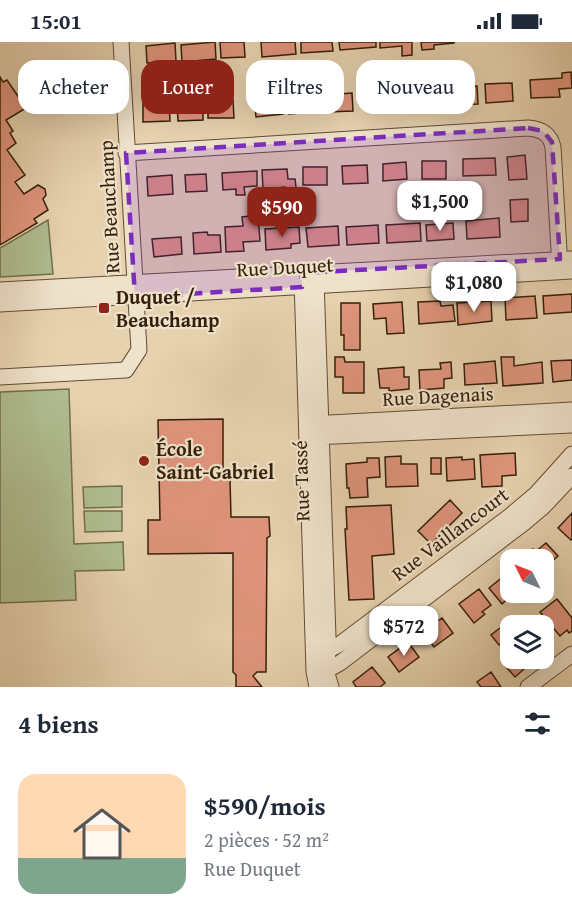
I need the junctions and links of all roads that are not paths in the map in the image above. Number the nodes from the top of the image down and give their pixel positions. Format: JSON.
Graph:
{"nodes":[{"id":1,"x":121,"y":42,"type":"edge"},
{"id":2,"x":126,"y":153,"type":"junction"},
{"id":3,"x":566,"y":265,"type":"edge"},
{"id":4,"x":309,"y":280,"type":"junction"},
{"id":5,"x":0,"y":290,"type":"edge"},
{"id":6,"x":134,"y":290,"type":"junction"},
{"id":7,"x":0,"y":304,"type":"edge"},
{"id":8,"x":0,"y":377,"type":"edge"},
{"id":9,"x":572,"y":410,"type":"edge"},
{"id":10,"x":572,"y":424,"type":"edge"},
{"id":11,"x":313,"y":431,"type":"junction"},
{"id":12,"x":572,"y":454,"type":"edge"},
{"id":13,"x":572,"y":476,"type":"edge"},
{"id":14,"x":321,"y":650,"type":"junction"},
{"id":15,"x":572,"y":654,"type":"edge"},
{"id":16,"x":320,"y":670,"type":"junction"},
{"id":17,"x":317,"y":687,"type":"edge"},
{"id":18,"x":331,"y":687,"type":"edge"},
{"id":19,"x":528,"y":687,"type":"edge"}],
"edges":[{"from":1,"to":2,"type":"street","name":"Rue Beauchamp"},
{"from":2,"to":3,"type":"street"},
{"from":2,"to":6,"type":"street","name":"Rue Beauchamp"},
{"from":3,"to":4,"type":"street","name":"Rue Duquet"},
{"from":4,"to":6,"type":"street","name":"Rue Duquet"},
{"from":4,"to":11,"type":"street","name":"Rue Tassé"},
{"from":5,"to":6,"type":"street","name":"Rue Duquet"},
{"from":6,"to":7,"type":"street","name":"Rue Duquet"},
{"from":6,"to":8,"type":"street","name":"Rue Beauchamp"},
{"from":9,"to":11,"type":"street","name":"Rue Dagenais"},
{"from":10,"to":11,"type":"street","name":"Rue Dagenais"},
{"from":11,"to":14,"type":"street","name":"Rue Tassé"},
{"from":12,"to":14,"type":"street","name":"Rue Vaillancourt"},
{"from":13,"to":16,"type":"street","name":"Rue Vaillancourt"},
{"from":14,"to":16,"type":"street","name":"Rue Tassé"},
{"from":15,"to":19,"type":"street"},
{"from":16,"to":17,"type":"street","name":"Rue Tassé"},
{"from":16,"to":18,"type":"street","name":"Rue Tassé"}]}
